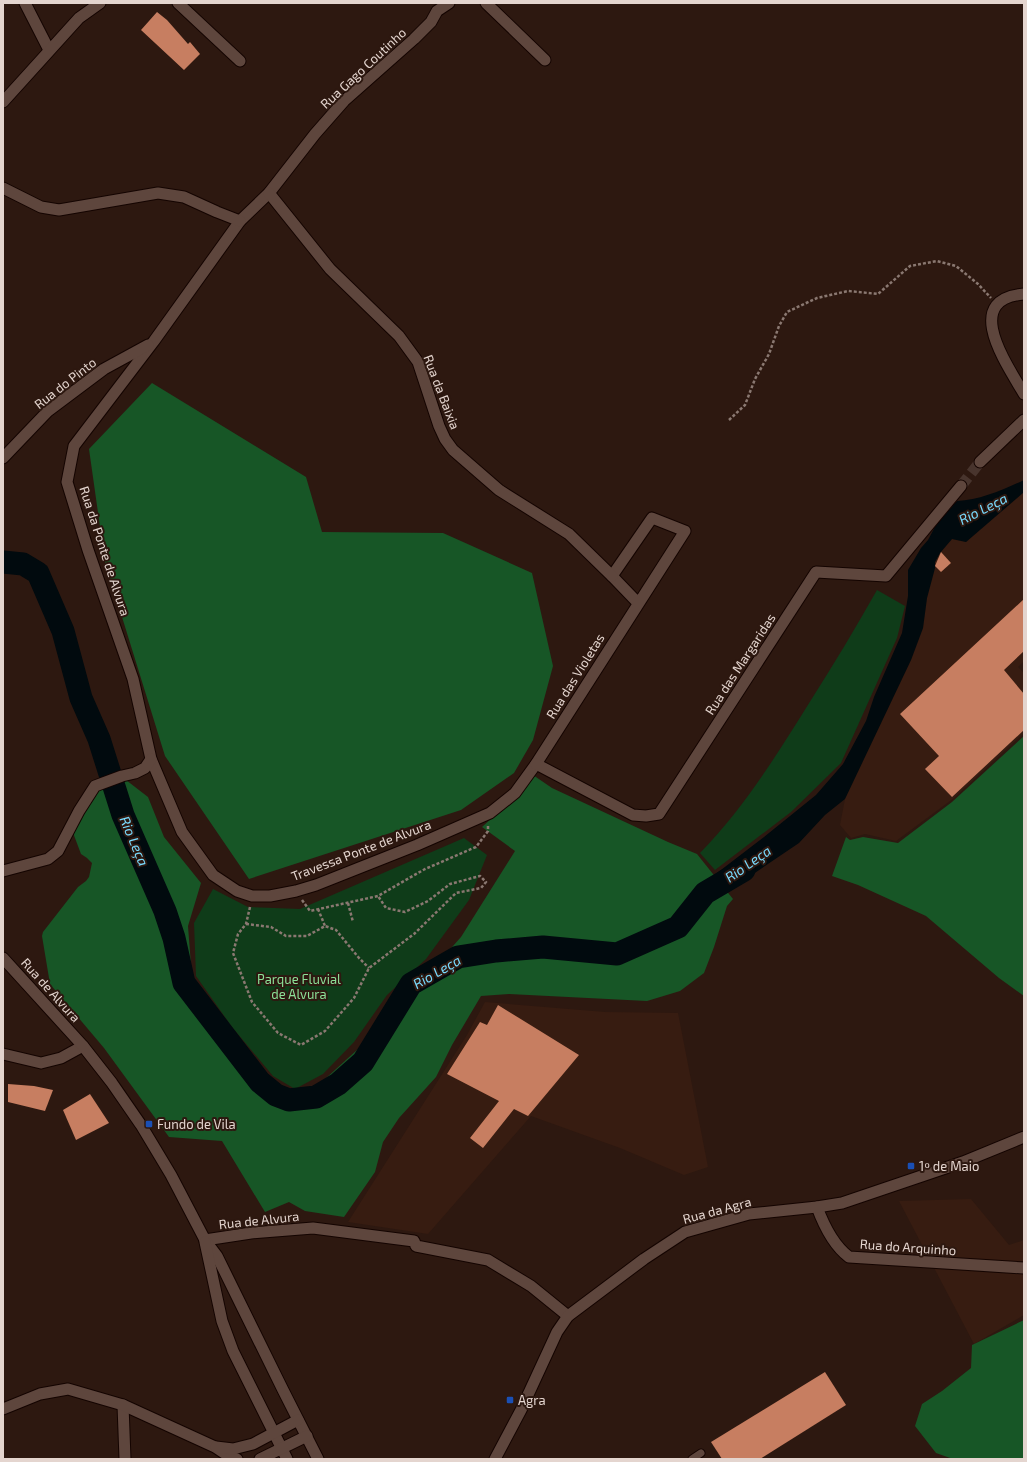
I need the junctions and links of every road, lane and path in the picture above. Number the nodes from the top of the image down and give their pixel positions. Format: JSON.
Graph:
{"nodes":[{"id":1,"x":25,"y":3,"type":"edge"},
{"id":2,"x":100,"y":3,"type":"edge"},
{"id":3,"x":178,"y":3,"type":"edge"},
{"id":4,"x":449,"y":3,"type":"edge"},
{"id":5,"x":486,"y":3,"type":"edge"},
{"id":6,"x":49,"y":50,"type":"junction"},
{"id":7,"x":545,"y":60,"type":"dead end"},
{"id":8,"x":240,"y":61,"type":"dead end"},
{"id":9,"x":3,"y":102,"type":"edge"},
{"id":10,"x":3,"y":188,"type":"edge"},
{"id":11,"x":269,"y":193,"type":"junction"},
{"id":12,"x":240,"y":221,"type":"junction"},
{"id":13,"x":1024,"y":294,"type":"edge"},
{"id":14,"x":997,"y":304,"type":"junction"},
{"id":15,"x":154,"y":341,"type":"junction"},
{"id":16,"x":1024,"y":394,"type":"edge"},
{"id":17,"x":729,"y":420,"type":"dead end"},
{"id":18,"x":1024,"y":420,"type":"edge"},
{"id":19,"x":3,"y":458,"type":"edge"},
{"id":20,"x":980,"y":462,"type":"tunnel mouth"},
{"id":21,"x":962,"y":486,"type":"tunnel mouth"},
{"id":22,"x":612,"y":576,"type":"junction"},
{"id":23,"x":638,"y":603,"type":"junction"},
{"id":24,"x":151,"y":759,"type":"junction"},
{"id":25,"x":536,"y":764,"type":"junction"},
{"id":26,"x":490,"y":813,"type":"junction"},
{"id":27,"x":3,"y":871,"type":"edge"},
{"id":28,"x":296,"y":891,"type":"junction"},
{"id":29,"x":252,"y":896,"type":"junction"},
{"id":30,"x":378,"y":896,"type":"junction"},
{"id":31,"x":348,"y":903,"type":"junction"},
{"id":32,"x":318,"y":909,"type":"junction"},
{"id":33,"x":353,"y":922,"type":"dead end"},
{"id":34,"x":246,"y":924,"type":"junction"},
{"id":35,"x":325,"y":926,"type":"junction"},
{"id":36,"x":3,"y":958,"type":"edge"},
{"id":37,"x":369,"y":968,"type":"junction"},
{"id":38,"x":83,"y":1046,"type":"junction"},
{"id":39,"x":3,"y":1054,"type":"edge"},
{"id":40,"x":1024,"y":1137,"type":"edge"},
{"id":41,"x":817,"y":1207,"type":"junction"},
{"id":42,"x":205,"y":1240,"type":"junction"},
{"id":43,"x":1024,"y":1268,"type":"edge"},
{"id":44,"x":568,"y":1316,"type":"junction"},
{"id":45,"x":123,"y":1405,"type":"junction"},
{"id":46,"x":3,"y":1409,"type":"edge"},
{"id":47,"x":298,"y":1420,"type":"junction"},
{"id":48,"x":274,"y":1434,"type":"junction"},
{"id":49,"x":307,"y":1436,"type":"junction"},
{"id":50,"x":216,"y":1447,"type":"junction"},
{"id":51,"x":701,"y":1453,"type":"dead end"},
{"id":52,"x":284,"y":1454,"type":"edge"},
{"id":53,"x":125,"y":1459,"type":"edge"},
{"id":54,"x":237,"y":1459,"type":"edge"},
{"id":55,"x":260,"y":1459,"type":"edge"},
{"id":56,"x":318,"y":1459,"type":"edge"},
{"id":57,"x":495,"y":1459,"type":"edge"},
{"id":58,"x":692,"y":1459,"type":"edge"}],
"edges":[{"from":1,"to":6,"type":"street"},
{"from":2,"to":6,"type":"street"},
{"from":3,"to":8,"type":"street"},
{"from":4,"to":11,"type":"street","name":"Rua Gago Coutinho"},
{"from":5,"to":7,"type":"street"},
{"from":6,"to":9,"type":"street"},
{"from":10,"to":12,"type":"street"},
{"from":11,"to":12,"type":"street","name":"Rua da Ponte de Alvura"},
{"from":11,"to":22,"type":"street","name":"Rua da Baixia"},
{"from":12,"to":15,"type":"street","name":"Rua da Ponte de Alvura"},
{"from":13,"to":14,"type":"street"},
{"from":14,"to":16,"type":"street"},
{"from":14,"to":17,"type":"path"},
{"from":15,"to":19,"type":"street","name":"Rua do Pinto"},
{"from":15,"to":24,"type":"street","name":"Rua da Ponte de Alvura"},
{"from":18,"to":20,"type":"street"},
{"from":21,"to":25,"type":"street","name":"Rua das Margaridas"},
{"from":22,"to":23,"type":"street","name":"Rua da Baixia"},
{"from":22,"to":23,"type":"street","name":"Rua das Violetas"},
{"from":23,"to":25,"type":"street","name":"Rua das Violetas"},
{"from":24,"to":27,"type":"street"},
{"from":24,"to":29,"type":"street","name":"Travessa Ponte de Alvura"},
{"from":25,"to":26,"type":"street","name":"Travessa Ponte de Alvura"},
{"from":26,"to":28,"type":"street","name":"Travessa Ponte de Alvura"},
{"from":26,"to":30,"type":"path"},
{"from":28,"to":29,"type":"street","name":"Travessa Ponte de Alvura"},
{"from":28,"to":32,"type":"path"},
{"from":29,"to":34,"type":"path"},
{"from":30,"to":31,"type":"path"},
{"from":30,"to":37,"type":"path"},
{"from":31,"to":32,"type":"path"},
{"from":31,"to":33,"type":"path"},
{"from":32,"to":35,"type":"path"},
{"from":34,"to":35,"type":"path"},
{"from":34,"to":37,"type":"path"},
{"from":35,"to":37,"type":"path"},
{"from":36,"to":38,"type":"street","name":"Rua de Alvura"},
{"from":38,"to":39,"type":"street"},
{"from":38,"to":42,"type":"street","name":"Rua de Alvura"},
{"from":40,"to":41,"type":"street","name":"Rua da Agra"},
{"from":41,"to":43,"type":"street","name":"Rua do Arquinho"},
{"from":41,"to":44,"type":"street","name":"Rua da Agra"},
{"from":42,"to":44,"type":"street","name":"Rua de Alvura"},
{"from":42,"to":47,"type":"street"},
{"from":42,"to":48,"type":"street"},
{"from":44,"to":57,"type":"street","name":"Rua da Agra"},
{"from":45,"to":46,"type":"street"},
{"from":45,"to":50,"type":"street"},
{"from":45,"to":53,"type":"street"},
{"from":47,"to":48,"type":"street"},
{"from":47,"to":49,"type":"street"},
{"from":48,"to":50,"type":"street"},
{"from":48,"to":52,"type":"street"},
{"from":49,"to":52,"type":"street"},
{"from":49,"to":56,"type":"street"},
{"from":50,"to":54,"type":"street"},
{"from":51,"to":58,"type":"lane"},
{"from":52,"to":55,"type":"street"}]}
